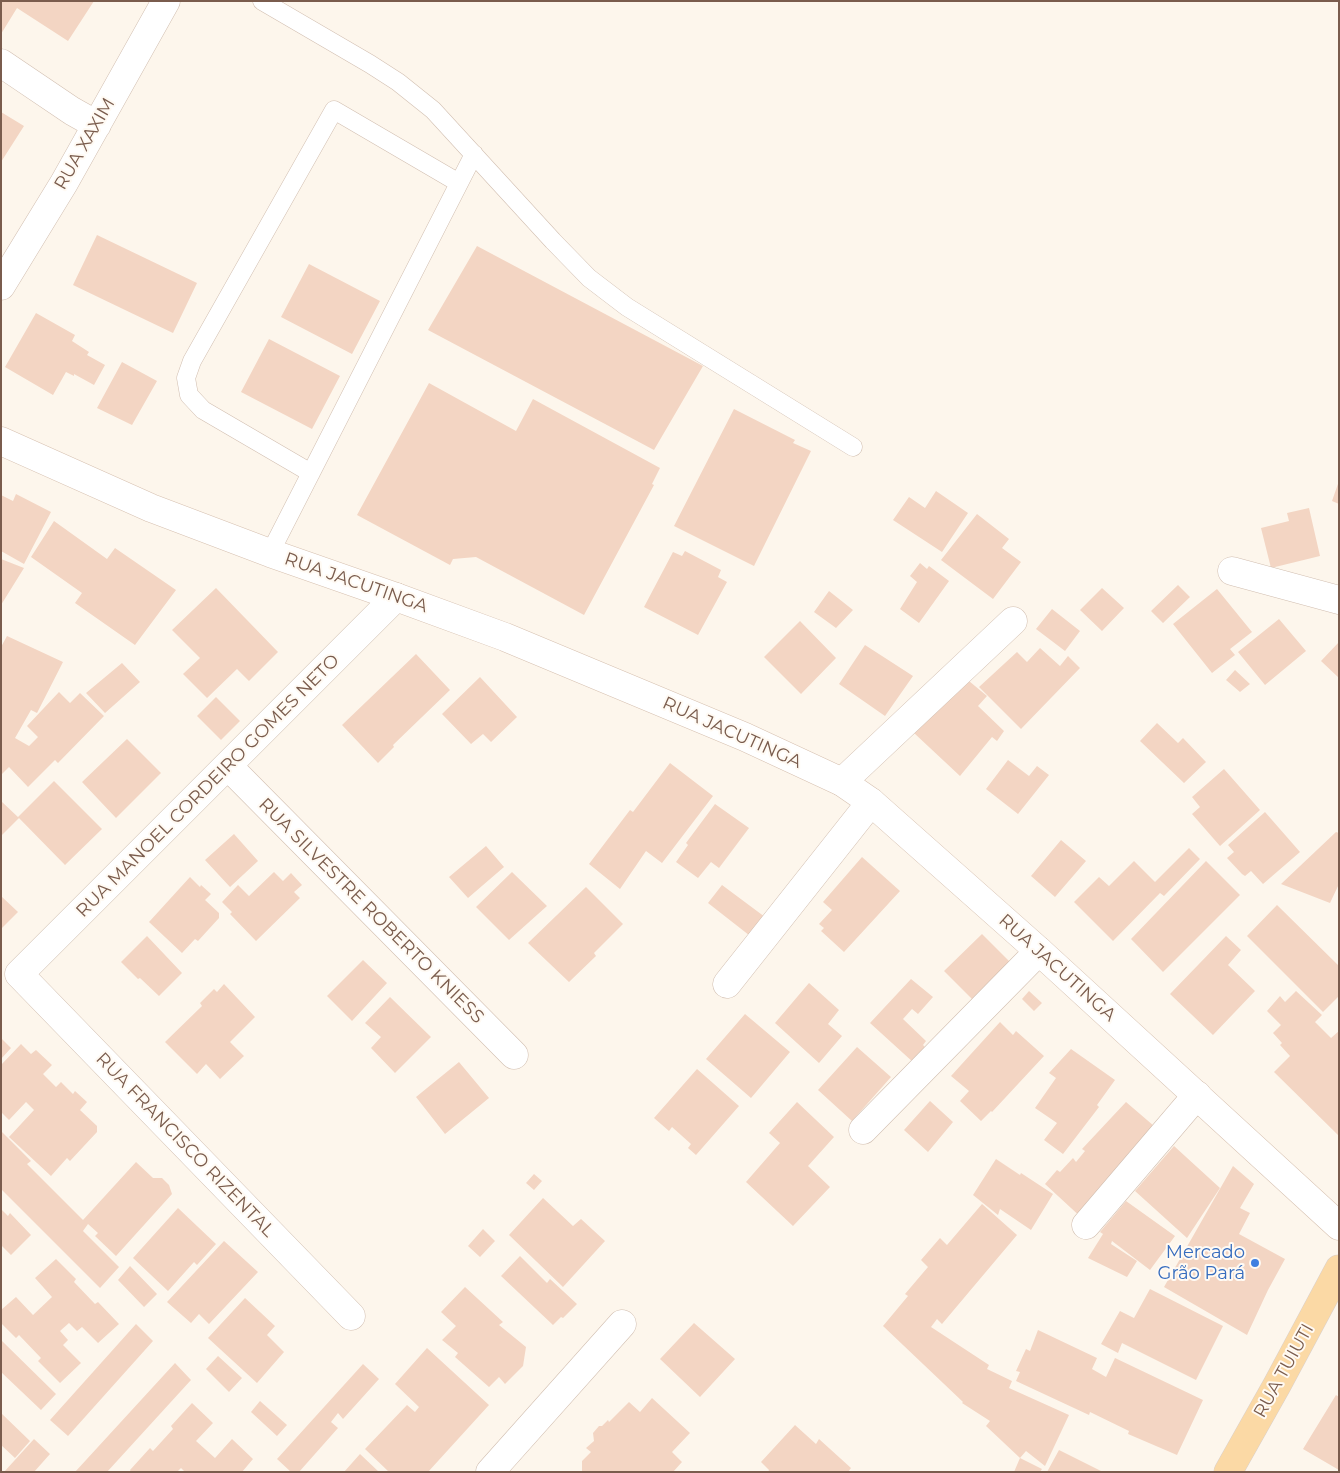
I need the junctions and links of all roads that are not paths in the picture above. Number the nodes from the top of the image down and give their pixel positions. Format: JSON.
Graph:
{"nodes":[{"id":1,"x":166,"y":1,"type":"edge"},
{"id":2,"x":262,"y":1,"type":"edge"},
{"id":3,"x":1,"y":63,"type":"edge"},
{"id":4,"x":97,"y":125,"type":"junction"},
{"id":5,"x":474,"y":154,"type":"junction"},
{"id":6,"x":459,"y":183,"type":"junction"},
{"id":7,"x":1,"y":286,"type":"edge"},
{"id":8,"x":1,"y":441,"type":"edge"},
{"id":9,"x":853,"y":447,"type":"dead end"},
{"id":10,"x":311,"y":473,"type":"junction"},
{"id":11,"x":270,"y":553,"type":"junction"},
{"id":12,"x":1232,"y":571,"type":"dead end"},
{"id":13,"x":396,"y":597,"type":"junction"},
{"id":14,"x":1339,"y":600,"type":"edge"},
{"id":15,"x":1013,"y":621,"type":"dead end"},
{"id":16,"x":228,"y":766,"type":"junction"},
{"id":17,"x":842,"y":782,"type":"junction"},
{"id":18,"x":871,"y":802,"type":"junction"},
{"id":19,"x":1039,"y":951,"type":"junction"},
{"id":20,"x":19,"y":974,"type":"joint"},
{"id":21,"x":726,"y":984,"type":"dead end"},
{"id":22,"x":514,"y":1055,"type":"dead end"},
{"id":23,"x":1197,"y":1095,"type":"junction"},
{"id":24,"x":863,"y":1130,"type":"dead end"},
{"id":25,"x":1086,"y":1226,"type":"dead end"},
{"id":26,"x":1339,"y":1226,"type":"edge"},
{"id":27,"x":1339,"y":1270,"type":"edge"},
{"id":28,"x":351,"y":1316,"type":"dead end"},
{"id":29,"x":622,"y":1324,"type":"dead end"},
{"id":30,"x":490,"y":1472,"type":"edge"},
{"id":31,"x":1228,"y":1472,"type":"edge"}],
"edges":[{"from":1,"to":4,"type":"street","name":"RUA XAXIM"},
{"from":2,"to":5,"type":"lane"},
{"from":3,"to":4,"type":"street"},
{"from":4,"to":7,"type":"street","name":"RUA XAXIM"},
{"from":5,"to":6,"type":"lane"},
{"from":5,"to":9,"type":"lane"},
{"from":6,"to":10,"type":"lane"},
{"from":6,"to":10,"type":"lane"},
{"from":8,"to":11,"type":"street","name":"RUA JACUTINGA"},
{"from":10,"to":11,"type":"lane"},
{"from":11,"to":13,"type":"street","name":"RUA JACUTINGA"},
{"from":12,"to":14,"type":"street"},
{"from":13,"to":16,"type":"street","name":"RUA MANOEL CORDEIRO GOMES NETO"},
{"from":13,"to":17,"type":"street","name":"RUA JACUTINGA"},
{"from":15,"to":17,"type":"street"},
{"from":16,"to":20,"type":"street","name":"RUA MANOEL CORDEIRO GOMES NETO"},
{"from":16,"to":22,"type":"street","name":"RUA SILVESTRE ROBERTO KNIESS"},
{"from":17,"to":18,"type":"street","name":"RUA JACUTINGA"},
{"from":18,"to":19,"type":"street","name":"RUA JACUTINGA"},
{"from":18,"to":21,"type":"street"},
{"from":19,"to":23,"type":"street","name":"RUA JACUTINGA"},
{"from":19,"to":24,"type":"street"},
{"from":20,"to":28,"type":"street","name":"RUA FRANCISCO RIZENTAL"},
{"from":23,"to":25,"type":"street"},
{"from":23,"to":26,"type":"street","name":"RUA JACUTINGA"},
{"from":27,"to":31,"type":"main road","name":"RUA TUIUTI"},
{"from":29,"to":30,"type":"street"}]}
